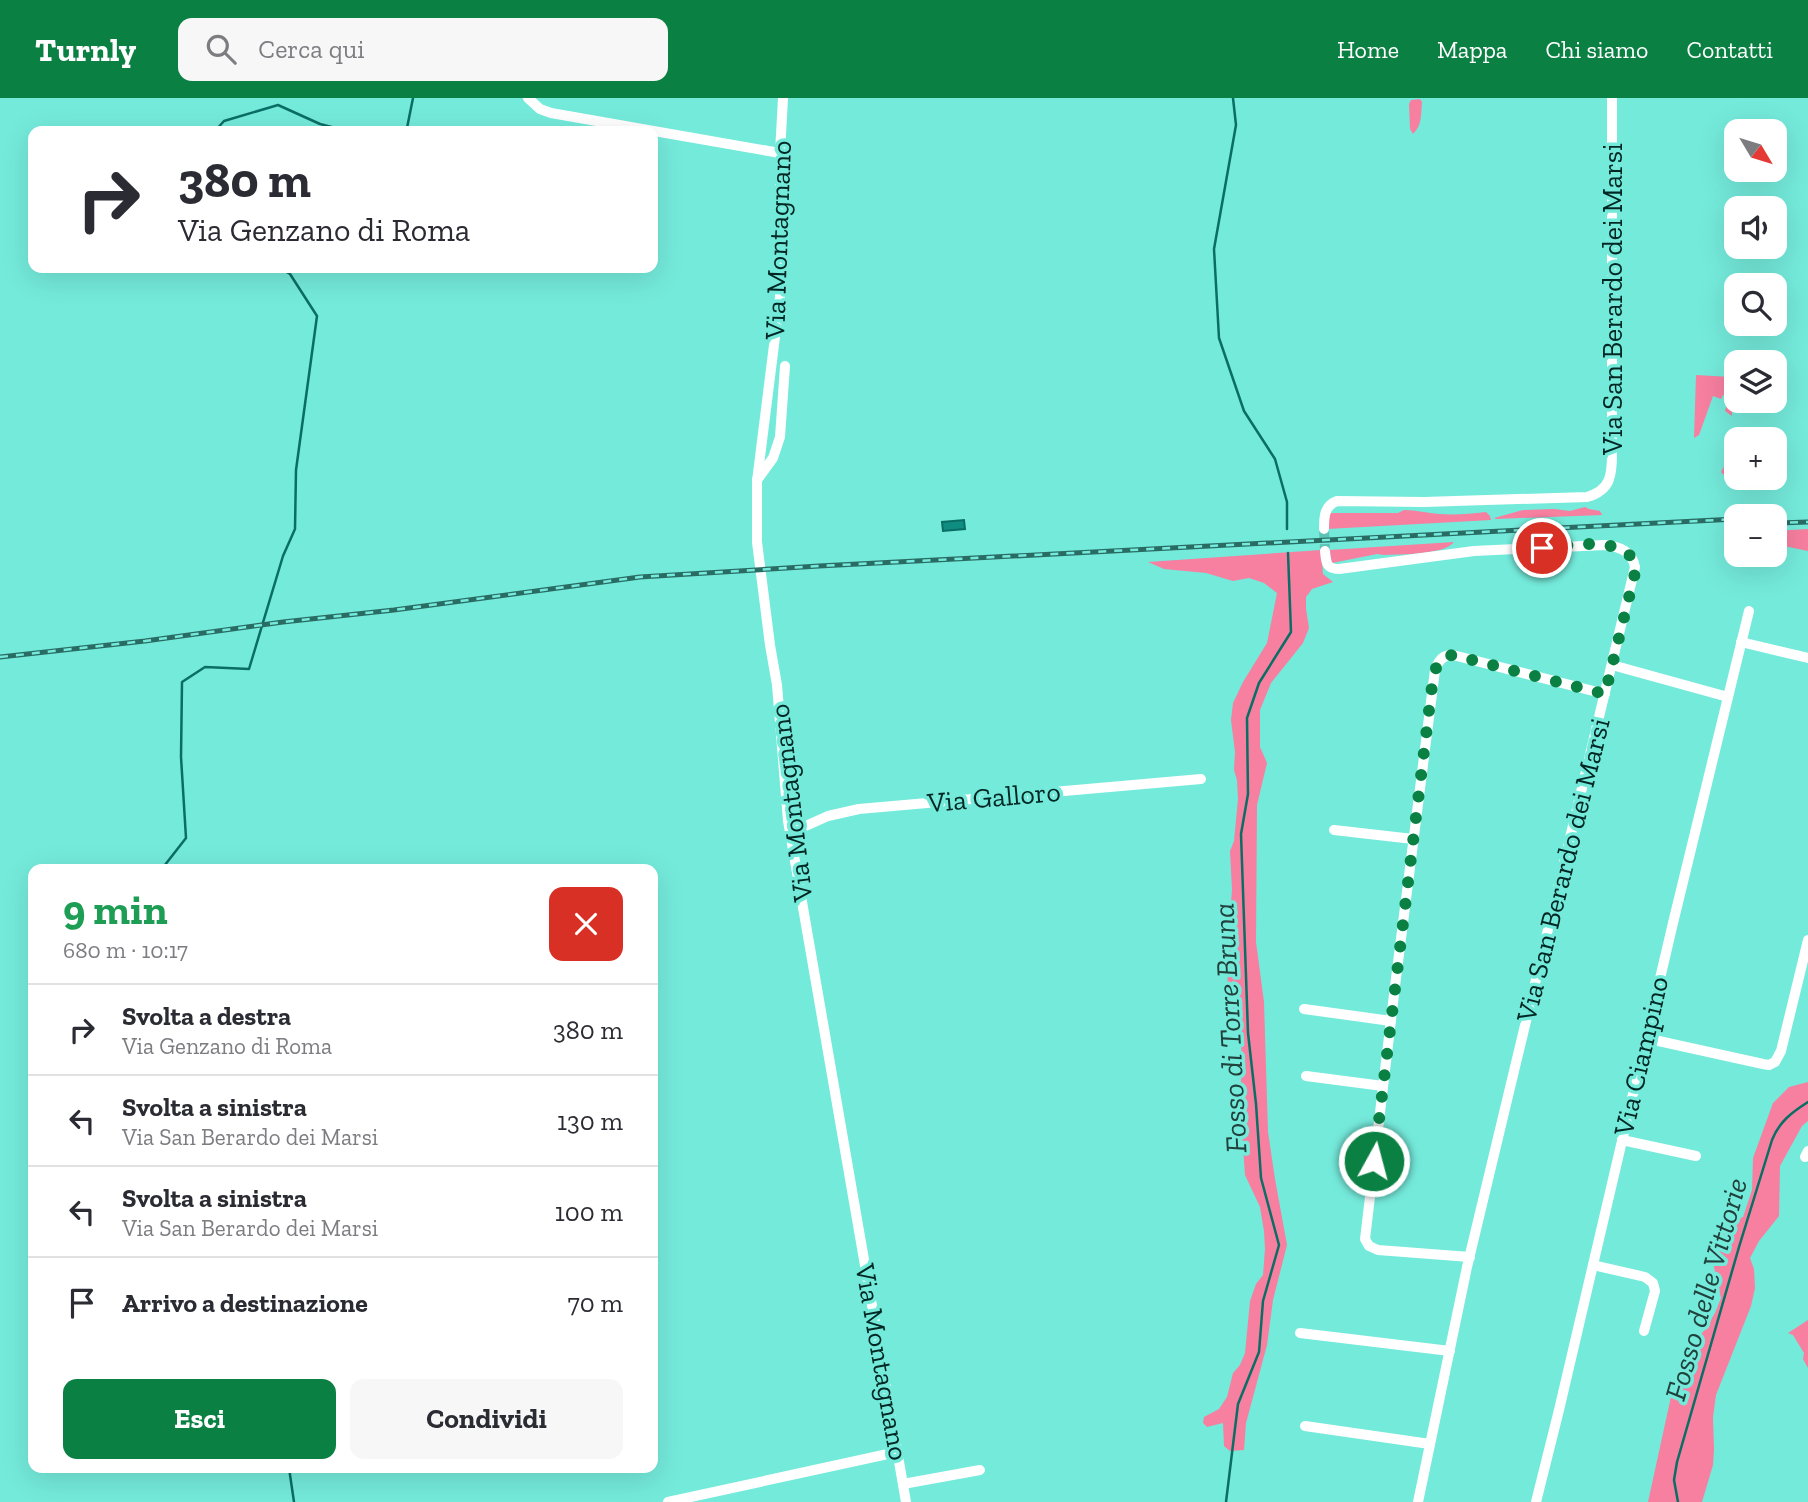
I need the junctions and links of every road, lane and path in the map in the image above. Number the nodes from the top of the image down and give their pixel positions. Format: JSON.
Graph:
{"nodes":[{"id":1,"x":528,"y":98,"type":"edge"},
{"id":2,"x":783,"y":98,"type":"edge"},
{"id":3,"x":1612,"y":98,"type":"edge"},
{"id":4,"x":625,"y":126,"type":"edge"},
{"id":5,"x":658,"y":132,"type":"edge"},
{"id":6,"x":780,"y":153,"type":"junction"},
{"id":7,"x":785,"y":366,"type":"dead end"},
{"id":8,"x":757,"y":481,"type":"junction"},
{"id":9,"x":1324,"y":529,"type":"tunnel mouth"},
{"id":10,"x":1325,"y":551,"type":"dead end"},
{"id":11,"x":1749,"y":611,"type":"dead end"},
{"id":12,"x":1741,"y":642,"type":"junction"},
{"id":13,"x":1808,"y":658,"type":"edge"},
{"id":14,"x":1612,"y":665,"type":"junction"},
{"id":15,"x":1605,"y":694,"type":"junction"},
{"id":16,"x":1728,"y":697,"type":"junction"},
{"id":17,"x":1201,"y":779,"type":"dead end"},
{"id":18,"x":1334,"y":830,"type":"dead end"},
{"id":19,"x":790,"y":833,"type":"junction"},
{"id":20,"x":1413,"y":839,"type":"junction"},
{"id":21,"x":1808,"y":940,"type":"edge"},
{"id":22,"x":1803,"y":984,"type":"edge"},
{"id":23,"x":1304,"y":1009,"type":"dead end"},
{"id":24,"x":1391,"y":1021,"type":"junction"},
{"id":25,"x":1645,"y":1038,"type":"junction"},
{"id":26,"x":1306,"y":1076,"type":"dead end"},
{"id":27,"x":1383,"y":1086,"type":"junction"},
{"id":28,"x":1622,"y":1140,"type":"junction"},
{"id":29,"x":1696,"y":1156,"type":"dead end"},
{"id":30,"x":1470,"y":1257,"type":"junction"},
{"id":31,"x":1593,"y":1265,"type":"junction"},
{"id":32,"x":1644,"y":1331,"type":"dead end"},
{"id":33,"x":1300,"y":1333,"type":"dead end"},
{"id":34,"x":1450,"y":1351,"type":"junction"},
{"id":35,"x":1305,"y":1426,"type":"dead end"},
{"id":36,"x":1430,"y":1444,"type":"junction"},
{"id":37,"x":897,"y":1452,"type":"junction"},
{"id":38,"x":980,"y":1470,"type":"dead end"},
{"id":39,"x":903,"y":1484,"type":"junction"},
{"id":40,"x":668,"y":1502,"type":"edge"},
{"id":41,"x":906,"y":1502,"type":"edge"},
{"id":42,"x":1418,"y":1502,"type":"edge"},
{"id":43,"x":1536,"y":1502,"type":"edge"}],
"edges":[{"from":1,"to":4,"type":"street"},
{"from":2,"to":6,"type":"street","name":"Via Montagnano"},
{"from":3,"to":9,"type":"street","name":"Via San Berardo dei Marsi"},
{"from":5,"to":6,"type":"street"},
{"from":6,"to":8,"type":"street","name":"Via Montagnano"},
{"from":7,"to":8,"type":"street"},
{"from":8,"to":19,"type":"street","name":"Via Montagnano"},
{"from":10,"to":14,"type":"street","name":"Via San Berardo dei Marsi"},
{"from":11,"to":12,"type":"street","name":"Via Ciampino"},
{"from":12,"to":13,"type":"street"},
{"from":12,"to":16,"type":"street","name":"Via Ciampino"},
{"from":14,"to":15,"type":"street","name":"Via San Berardo dei Marsi"},
{"from":14,"to":16,"type":"street"},
{"from":15,"to":20,"type":"street"},
{"from":15,"to":30,"type":"street","name":"Via San Berardo dei Marsi"},
{"from":16,"to":25,"type":"street","name":"Via Ciampino"},
{"from":17,"to":19,"type":"street","name":"Via Galloro"},
{"from":18,"to":20,"type":"street"},
{"from":19,"to":37,"type":"street","name":"Via Montagnano"},
{"from":20,"to":24,"type":"street"},
{"from":21,"to":22,"type":"street"},
{"from":22,"to":25,"type":"street"},
{"from":23,"to":24,"type":"street"},
{"from":24,"to":27,"type":"street"},
{"from":25,"to":28,"type":"street","name":"Via Ciampino"},
{"from":26,"to":27,"type":"street"},
{"from":27,"to":30,"type":"street"},
{"from":28,"to":29,"type":"street"},
{"from":28,"to":31,"type":"street","name":"Via Ciampino"},
{"from":30,"to":34,"type":"street","name":"Via San Berardo dei Marsi"},
{"from":31,"to":32,"type":"street"},
{"from":31,"to":43,"type":"street","name":"Via Ciampino"},
{"from":33,"to":34,"type":"street"},
{"from":34,"to":36,"type":"street","name":"Via San Berardo dei Marsi"},
{"from":35,"to":36,"type":"street"},
{"from":36,"to":42,"type":"street","name":"Via San Berardo dei Marsi"},
{"from":37,"to":39,"type":"street","name":"Via Montagnano"},
{"from":37,"to":40,"type":"street"},
{"from":38,"to":39,"type":"street"},
{"from":39,"to":41,"type":"street","name":"Via Montagnano"}]}
